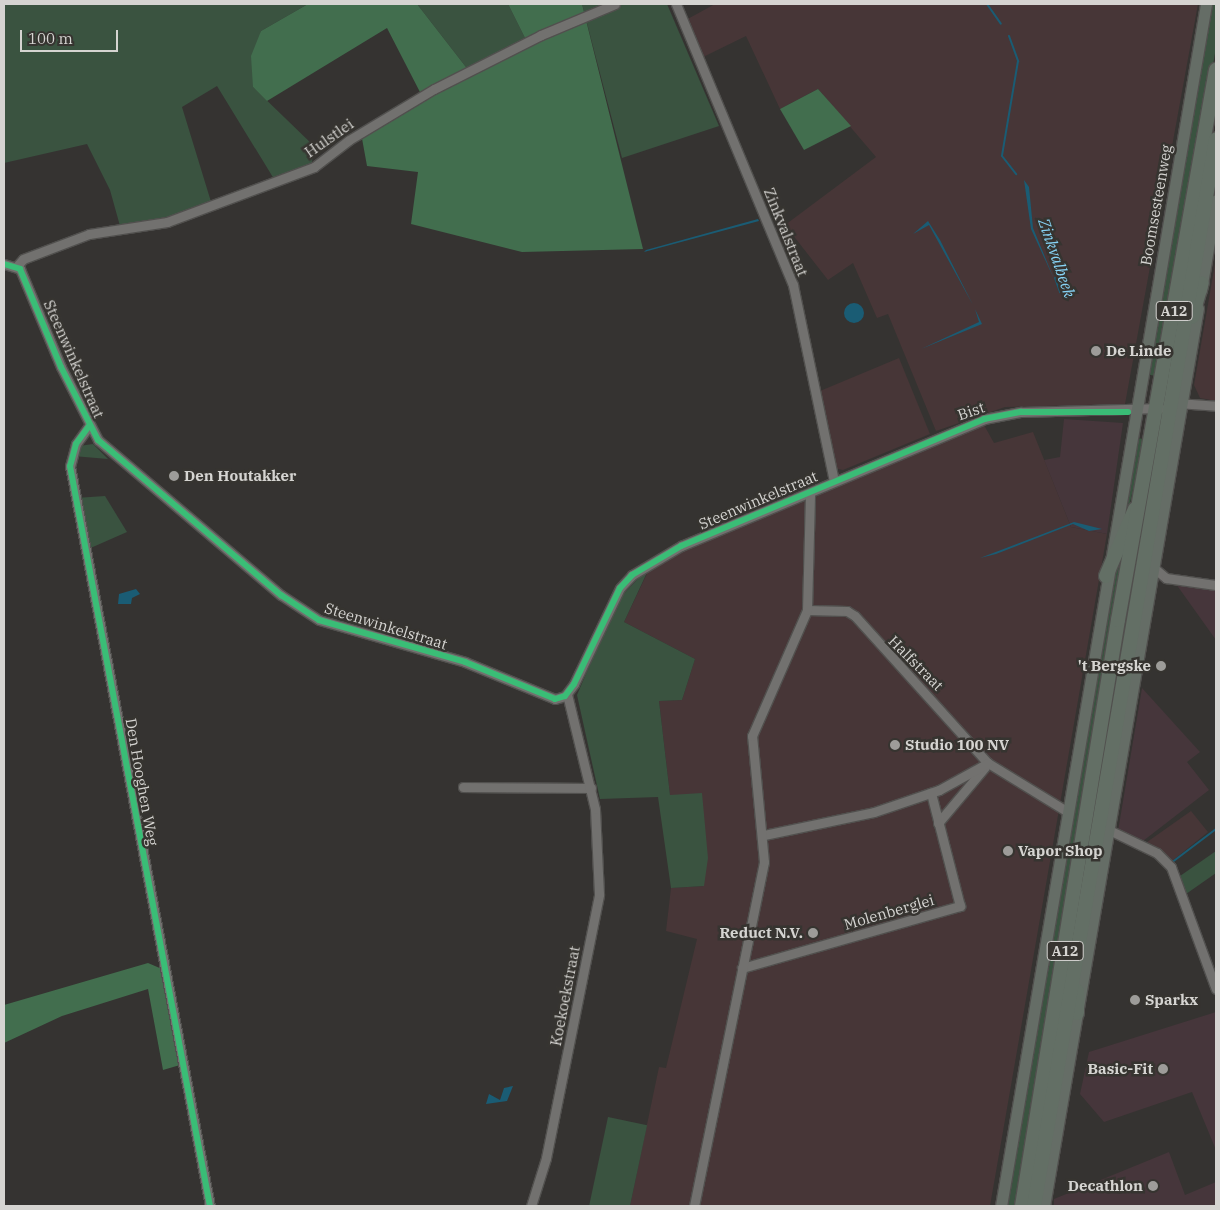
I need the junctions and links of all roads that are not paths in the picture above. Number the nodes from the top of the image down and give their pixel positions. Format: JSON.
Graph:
{"nodes":[{"id":1,"x":615,"y":4,"type":"edge"},
{"id":2,"x":676,"y":4,"type":"edge"},
{"id":3,"x":1206,"y":4,"type":"edge"},
{"id":4,"x":1216,"y":70,"type":"edge"},
{"id":5,"x":1216,"y":139,"type":"edge"},
{"id":6,"x":1216,"y":200,"type":"edge"},
{"id":7,"x":4,"y":264,"type":"edge"},
{"id":8,"x":17,"y":266,"type":"junction"},
{"id":9,"x":1202,"y":283,"type":"junction"},
{"id":10,"x":1181,"y":340,"type":"junction"},
{"id":11,"x":1170,"y":405,"type":"junction"},
{"id":12,"x":1216,"y":406,"type":"edge"},
{"id":13,"x":1131,"y":412,"type":"junction"},
{"id":14,"x":89,"y":426,"type":"junction"},
{"id":15,"x":834,"y":481,"type":"junction"},
{"id":16,"x":810,"y":492,"type":"junction"},
{"id":17,"x":1140,"y":500,"type":"junction"},
{"id":18,"x":1154,"y":568,"type":"junction"},
{"id":19,"x":1106,"y":576,"type":"junction"},
{"id":20,"x":1216,"y":585,"type":"edge"},
{"id":21,"x":806,"y":610,"type":"junction"},
{"id":22,"x":567,"y":694,"type":"junction"},
{"id":23,"x":988,"y":763,"type":"junction"},
{"id":24,"x":463,"y":787,"type":"dead end"},
{"id":25,"x":590,"y":788,"type":"junction"},
{"id":26,"x":931,"y":793,"type":"junction"},
{"id":27,"x":1068,"y":812,"type":"junction"},
{"id":28,"x":938,"y":823,"type":"junction"},
{"id":29,"x":1109,"y":830,"type":"junction"},
{"id":30,"x":764,"y":835,"type":"junction"},
{"id":31,"x":1077,"y":951,"type":"junction"},
{"id":32,"x":742,"y":968,"type":"junction"},
{"id":33,"x":1216,"y":989,"type":"edge"},
{"id":34,"x":1077,"y":1013,"type":"junction"},
{"id":35,"x":210,"y":1206,"type":"edge"},
{"id":36,"x":531,"y":1206,"type":"edge"},
{"id":37,"x":694,"y":1206,"type":"edge"},
{"id":38,"x":1001,"y":1206,"type":"edge"},
{"id":39,"x":1022,"y":1206,"type":"edge"},
{"id":40,"x":1034,"y":1206,"type":"edge"},
{"id":41,"x":1044,"y":1206,"type":"edge"}],
"edges":[{"from":1,"to":8,"type":"street","name":"Hulstlei"},
{"from":2,"to":15,"type":"street","name":"Zinkvalstraat"},
{"from":3,"to":13,"type":"main road","name":"Boomsesteenweg"},
{"from":4,"to":11,"type":"highway","number":"A12"},
{"from":5,"to":10,"type":"highway","number":"A12"},
{"from":6,"to":9,"type":"main road"},
{"from":7,"to":8,"type":"street"},
{"from":8,"to":14,"type":"street","name":"Steenwinkelstraat"},
{"from":9,"to":10,"type":"highway"},
{"from":9,"to":11,"type":"main road"},
{"from":10,"to":11,"type":"highway","number":"A12"},
{"from":11,"to":12,"type":"street","name":"Bist"},
{"from":11,"to":13,"type":"street","name":"Bist"},
{"from":11,"to":17,"type":"highway","number":"A12"},
{"from":11,"to":18,"type":"main road"},
{"from":11,"to":31,"type":"highway","number":"A12"},
{"from":13,"to":15,"type":"street","name":"Bist"},
{"from":13,"to":19,"type":"main road","name":"Boomsesteenweg"},
{"from":14,"to":22,"type":"street","name":"Steenwinkelstraat"},
{"from":14,"to":35,"type":"street","name":"Den Hooghen Weg"},
{"from":15,"to":16,"type":"street","name":"Steenwinkelstraat"},
{"from":16,"to":21,"type":"street"},
{"from":16,"to":22,"type":"street","name":"Steenwinkelstraat"},
{"from":17,"to":19,"type":"highway"},
{"from":17,"to":39,"type":"highway","number":"A12"},
{"from":18,"to":20,"type":"street"},
{"from":18,"to":29,"type":"main road"},
{"from":19,"to":27,"type":"main road","name":"Boomsesteenweg"},
{"from":21,"to":23,"type":"street","name":"Halfstraat"},
{"from":21,"to":30,"type":"street"},
{"from":22,"to":25,"type":"street","name":"Koekoekstraat"},
{"from":23,"to":26,"type":"street"},
{"from":23,"to":27,"type":"street","name":"Halfstraat"},
{"from":23,"to":28,"type":"street"},
{"from":24,"to":25,"type":"street"},
{"from":25,"to":36,"type":"street","name":"Koekoekstraat"},
{"from":26,"to":28,"type":"street","name":"Molenberglei"},
{"from":26,"to":30,"type":"street"},
{"from":27,"to":38,"type":"main road","name":"Boomsesteenweg"},
{"from":28,"to":32,"type":"street","name":"Molenberglei"},
{"from":29,"to":33,"type":"street"},
{"from":29,"to":34,"type":"main road"},
{"from":30,"to":32,"type":"street"},
{"from":31,"to":34,"type":"highway"},
{"from":31,"to":40,"type":"highway","number":"A12"},
{"from":32,"to":37,"type":"street"},
{"from":34,"to":41,"type":"main road"}]}
